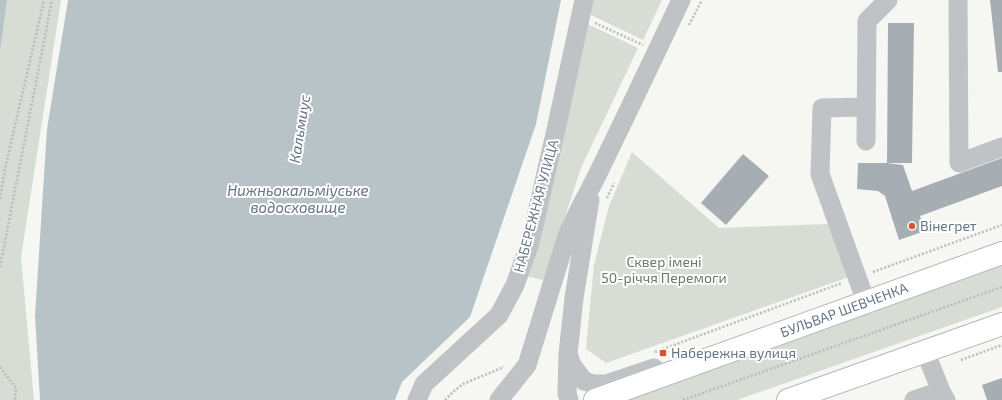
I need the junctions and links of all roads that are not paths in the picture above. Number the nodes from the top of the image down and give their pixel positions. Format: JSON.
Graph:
{"nodes":[{"id":1,"x":680,"y":0,"type":"edge"},
{"id":2,"x":888,"y":0,"type":"edge"},
{"id":3,"x":958,"y":0,"type":"edge"},
{"id":4,"x":582,"y":8,"type":"edge"},
{"id":5,"x":866,"y":107,"type":"junction"},
{"id":6,"x":866,"y":141,"type":"dead end"},
{"id":7,"x":1002,"y":147,"type":"edge"},
{"id":8,"x":592,"y":185,"type":"junction"},
{"id":9,"x":1002,"y":252,"type":"edge"},
{"id":10,"x":866,"y":302,"type":"junction"},
{"id":11,"x":1002,"y":324,"type":"edge"},
{"id":12,"x":765,"y":339,"type":"junction"},
{"id":13,"x":925,"y":351,"type":"junction"},
{"id":14,"x":568,"y":354,"type":"junction"},
{"id":15,"x":943,"y":395,"type":"edge"},
{"id":16,"x":417,"y":400,"type":"edge"},
{"id":17,"x":499,"y":400,"type":"edge"},
{"id":18,"x":569,"y":400,"type":"edge"},
{"id":19,"x":594,"y":400,"type":"edge"},
{"id":20,"x":788,"y":400,"type":"edge"},
{"id":21,"x":914,"y":400,"type":"edge"}],
"edges":[{"from":1,"to":8,"type":"street"},
{"from":2,"to":5,"type":"street"},
{"from":3,"to":7,"type":"street"},
{"from":4,"to":16,"type":"street","name":"НАБЕРЕЖНАЯ УЛИЦА"},
{"from":5,"to":6,"type":"street"},
{"from":5,"to":10,"type":"street"},
{"from":8,"to":14,"type":"street"},
{"from":8,"to":17,"type":"street"},
{"from":9,"to":10,"type":"main road","name":"БУЛЬВАР ШЕВЧЕНКА"},
{"from":10,"to":12,"type":"main road","name":"БУЛЬВАР ШЕВЧЕНКА"},
{"from":11,"to":13,"type":"main road"},
{"from":12,"to":14,"type":"street"},
{"from":12,"to":19,"type":"main road","name":"БУЛЬВАР ШЕВЧЕНКА"},
{"from":13,"to":15,"type":"street"},
{"from":13,"to":20,"type":"main road"},
{"from":14,"to":18,"type":"street"},
{"from":15,"to":21,"type":"street"}]}
